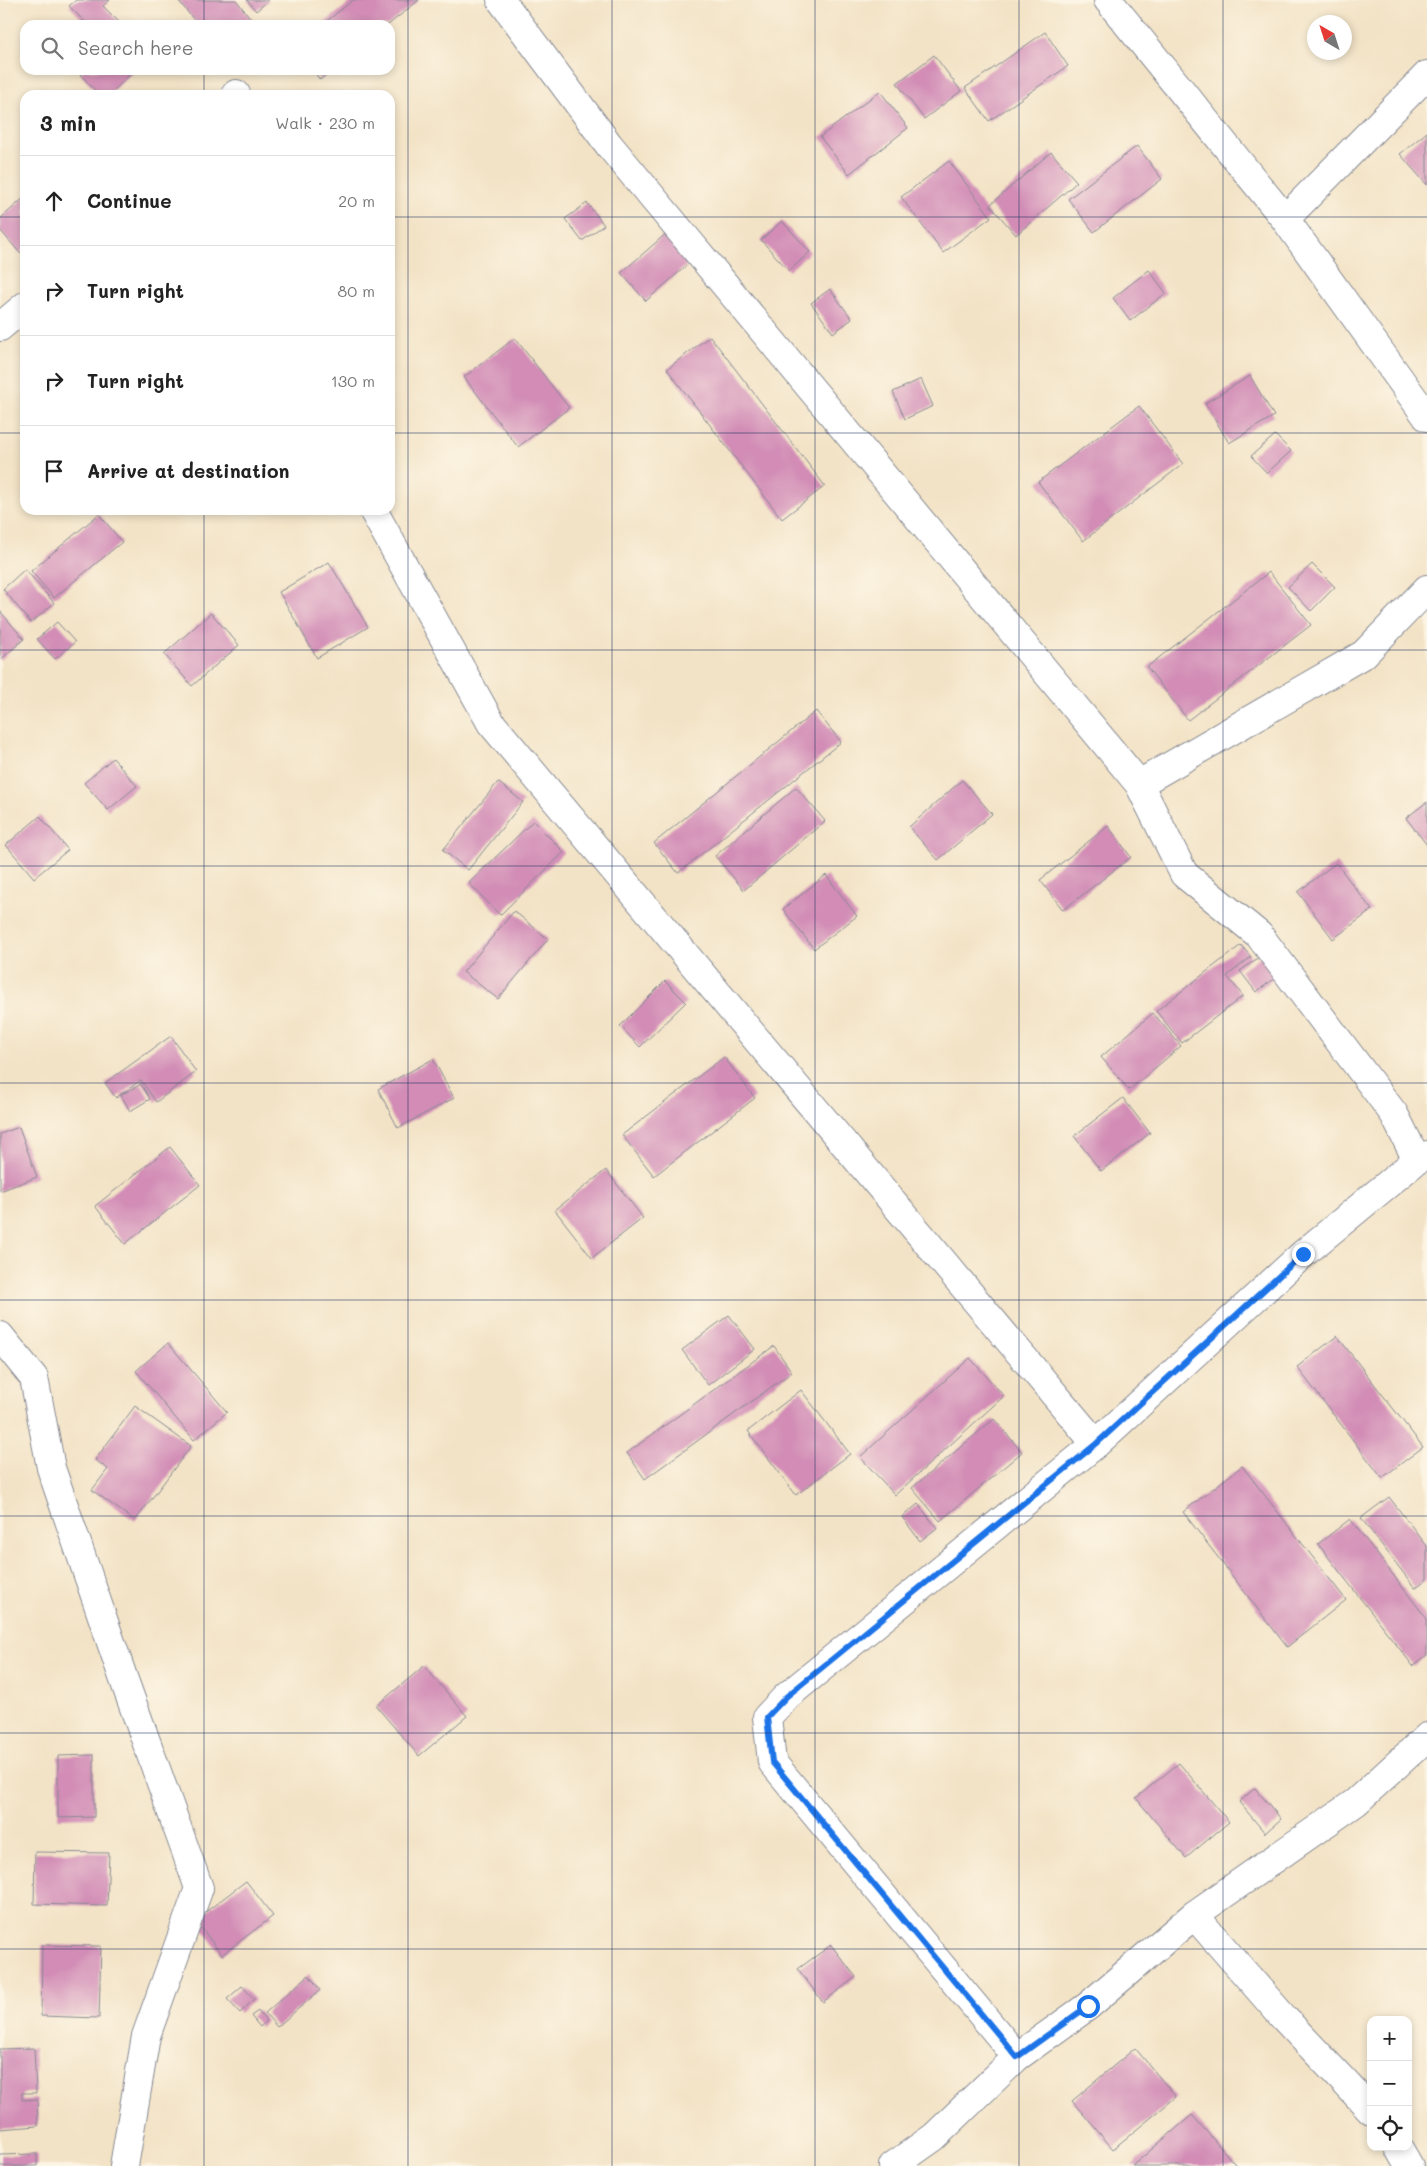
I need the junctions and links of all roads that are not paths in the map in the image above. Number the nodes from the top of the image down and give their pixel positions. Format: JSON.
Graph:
{"nodes":[{"id":1,"x":501,"y":0,"type":"edge"},
{"id":2,"x":1108,"y":0,"type":"edge"},
{"id":3,"x":1427,"y":75,"type":"edge"},
{"id":4,"x":1285,"y":219,"type":"junction"},
{"id":5,"x":20,"y":310,"type":"edge"},
{"id":6,"x":0,"y":327,"type":"edge"},
{"id":7,"x":1427,"y":417,"type":"edge"},
{"id":8,"x":376,"y":515,"type":"edge"},
{"id":9,"x":1427,"y":589,"type":"edge"},
{"id":10,"x":1139,"y":784,"type":"junction"},
{"id":11,"x":1422,"y":1158,"type":"edge"},
{"id":12,"x":0,"y":1336,"type":"edge"},
{"id":13,"x":1096,"y":1444,"type":"junction"},
{"id":14,"x":1427,"y":1737,"type":"edge"},
{"id":15,"x":1194,"y":1915,"type":"junction"},
{"id":16,"x":1017,"y":2057,"type":"junction"},
{"id":17,"x":1367,"y":2106,"type":"edge"},
{"id":18,"x":1400,"y":2151,"type":"edge"},
{"id":19,"x":124,"y":2166,"type":"edge"},
{"id":20,"x":893,"y":2166,"type":"edge"},
{"id":21,"x":1409,"y":2166,"type":"edge"}],
"edges":[{"from":1,"to":10,"type":"street"},
{"from":2,"to":4,"type":"street"},
{"from":3,"to":4,"type":"street"},
{"from":4,"to":7,"type":"street"},
{"from":5,"to":6,"type":"street"},
{"from":8,"to":13,"type":"street"},
{"from":9,"to":10,"type":"street"},
{"from":10,"to":11,"type":"street"},
{"from":11,"to":13,"type":"street"},
{"from":12,"to":19,"type":"street"},
{"from":13,"to":16,"type":"street"},
{"from":14,"to":15,"type":"street"},
{"from":15,"to":16,"type":"street"},
{"from":15,"to":17,"type":"street"},
{"from":16,"to":20,"type":"street"},
{"from":18,"to":21,"type":"street"}]}
